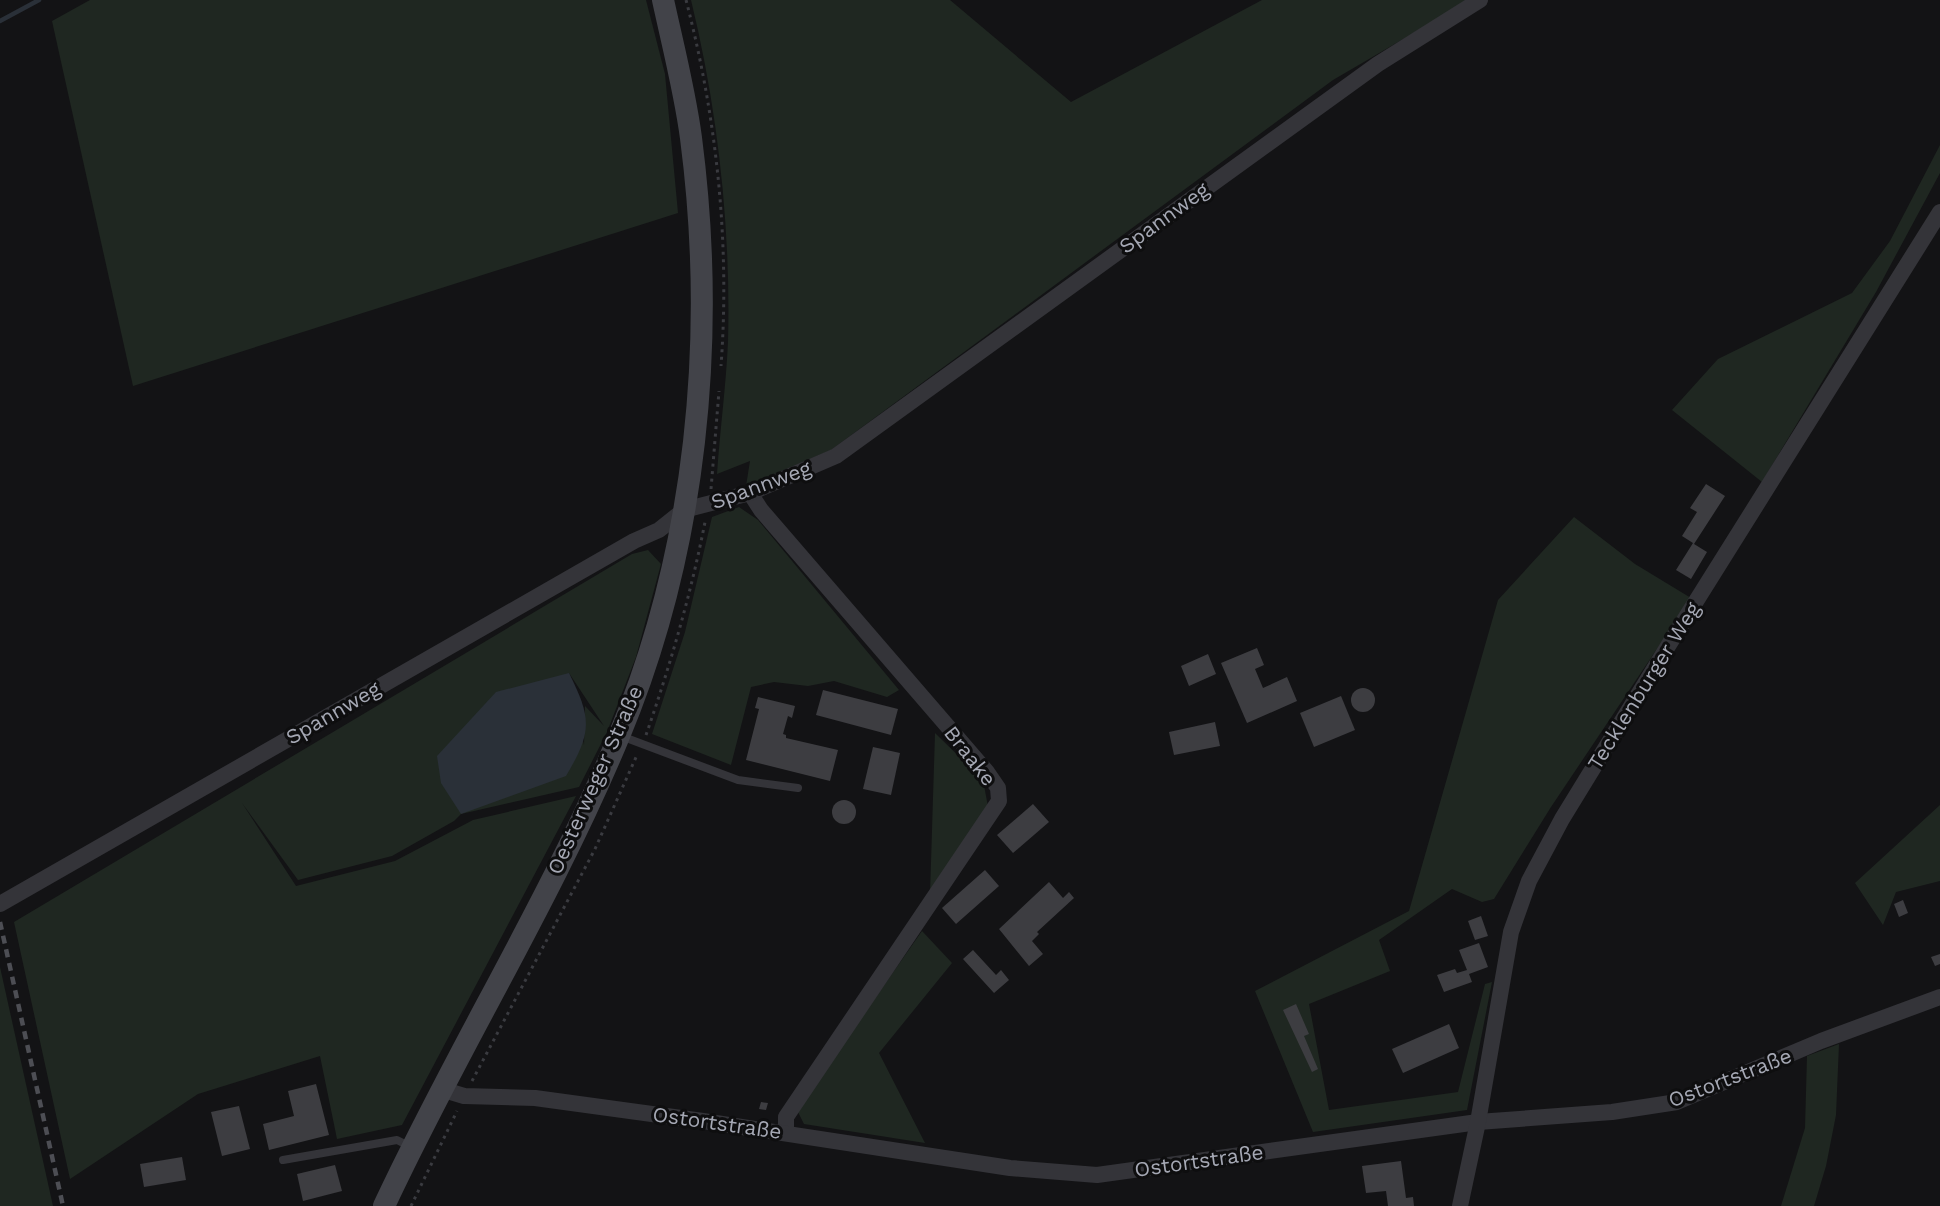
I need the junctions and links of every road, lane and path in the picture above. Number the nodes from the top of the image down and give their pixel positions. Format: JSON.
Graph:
{"nodes":[{"id":1,"x":663,"y":0,"type":"edge"},
{"id":2,"x":686,"y":0,"type":"edge"},
{"id":3,"x":1480,"y":0,"type":"edge"},
{"id":4,"x":1940,"y":212,"type":"edge"},
{"id":5,"x":721,"y":366,"type":"dead end"},
{"id":6,"x":719,"y":390,"type":"dead end"},
{"id":7,"x":750,"y":493,"type":"junction"},
{"id":8,"x":708,"y":504,"type":"junction"},
{"id":9,"x":684,"y":510,"type":"junction"},
{"id":10,"x":620,"y":735,"type":"junction"},
{"id":11,"x":642,"y":744,"type":"junction"},
{"id":12,"x":798,"y":788,"type":"dead end"},
{"id":13,"x":0,"y":904,"type":"edge"},
{"id":14,"x":1940,"y":997,"type":"edge"},
{"id":15,"x":441,"y":1089,"type":"junction"},
{"id":16,"x":464,"y":1096,"type":"junction"},
{"id":17,"x":1478,"y":1122,"type":"junction"},
{"id":18,"x":786,"y":1132,"type":"junction"},
{"id":19,"x":411,"y":1148,"type":"junction"},
{"id":20,"x":283,"y":1160,"type":"dead end"},
{"id":21,"x":384,"y":1206,"type":"edge"},
{"id":22,"x":411,"y":1206,"type":"edge"},
{"id":23,"x":1460,"y":1206,"type":"edge"}],
"edges":[{"from":1,"to":9,"type":"street","name":"Oesterweger Straße"},
{"from":2,"to":5,"type":"path"},
{"from":3,"to":7,"type":"street","name":"Spannweg"},
{"from":4,"to":17,"type":"street","name":"Tecklenburger Weg"},
{"from":6,"to":8,"type":"path"},
{"from":7,"to":8,"type":"street","name":"Spannweg"},
{"from":7,"to":18,"type":"street","name":"Braake"},
{"from":8,"to":9,"type":"street","name":"Spannweg"},
{"from":8,"to":11,"type":"path"},
{"from":9,"to":10,"type":"street","name":"Oesterweger Straße"},
{"from":9,"to":13,"type":"street","name":"Spannweg"},
{"from":10,"to":11,"type":"lane"},
{"from":10,"to":15,"type":"street","name":"Oesterweger Straße"},
{"from":11,"to":12,"type":"lane"},
{"from":11,"to":16,"type":"path"},
{"from":14,"to":17,"type":"street","name":"Ostortstraße"},
{"from":15,"to":16,"type":"street","name":"Ostortstraße"},
{"from":15,"to":19,"type":"street","name":"Oesterweger Straße"},
{"from":16,"to":18,"type":"street","name":"Ostortstraße"},
{"from":16,"to":22,"type":"path"},
{"from":17,"to":18,"type":"street","name":"Ostortstraße"},
{"from":17,"to":23,"type":"street","name":"Tecklenburger Weg"},
{"from":19,"to":20,"type":"lane"},
{"from":19,"to":21,"type":"street","name":"Oesterweger Straße"}]}
